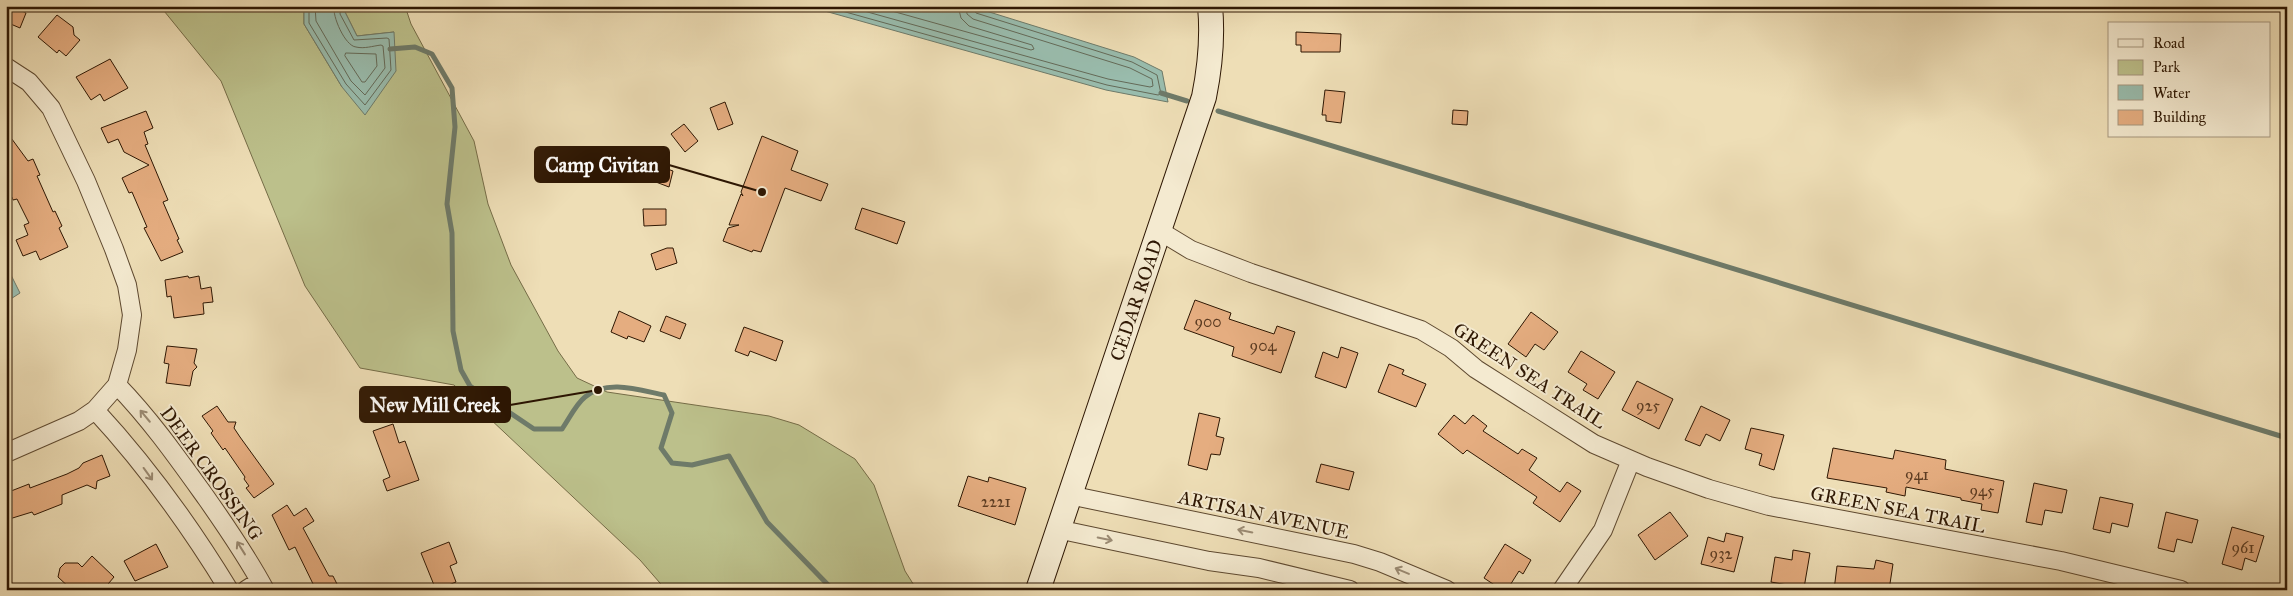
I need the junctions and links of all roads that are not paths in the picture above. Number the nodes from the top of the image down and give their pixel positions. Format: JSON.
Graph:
{"nodes":[{"id":1,"x":1210,"y":6,"type":"edge"},
{"id":2,"x":6,"y":67,"type":"edge"},
{"id":3,"x":1158,"y":230,"type":"junction"},
{"id":4,"x":117,"y":385,"type":"junction"},
{"id":5,"x":95,"y":410,"type":"junction"},
{"id":6,"x":6,"y":453,"type":"edge"},
{"id":7,"x":1631,"y":460,"type":"junction"},
{"id":8,"x":1068,"y":495,"type":"junction"},
{"id":9,"x":1057,"y":530,"type":"junction"},
{"id":10,"x":257,"y":587,"type":"edge"},
{"id":11,"x":229,"y":590,"type":"edge"},
{"id":12,"x":1038,"y":590,"type":"edge"},
{"id":13,"x":1350,"y":590,"type":"edge"},
{"id":14,"x":1447,"y":590,"type":"edge"},
{"id":15,"x":1562,"y":590,"type":"edge"},
{"id":16,"x":2181,"y":590,"type":"edge"}],
"edges":[{"from":1,"to":3,"type":"street","name":"CEDAR ROAD"},
{"from":2,"to":4,"type":"street"},
{"from":3,"to":7,"type":"street","name":"GREEN SEA TRAIL"},
{"from":3,"to":8,"type":"street","name":"CEDAR ROAD"},
{"from":4,"to":5,"type":"street"},
{"from":10,"to":4,"type":"street","name":"DEER CROSSING","one_way":true},
{"from":5,"to":6,"type":"street"},
{"from":5,"to":11,"type":"street","one_way":true},
{"from":7,"to":15,"type":"street"},
{"from":7,"to":16,"type":"street","name":"GREEN SEA TRAIL"},
{"from":8,"to":9,"type":"street","name":"CEDAR ROAD"},
{"from":14,"to":8,"type":"street","name":"ARTISAN AVENUE","one_way":true},
{"from":9,"to":12,"type":"street","name":"CEDAR ROAD"},
{"from":9,"to":13,"type":"street","one_way":true}]}
